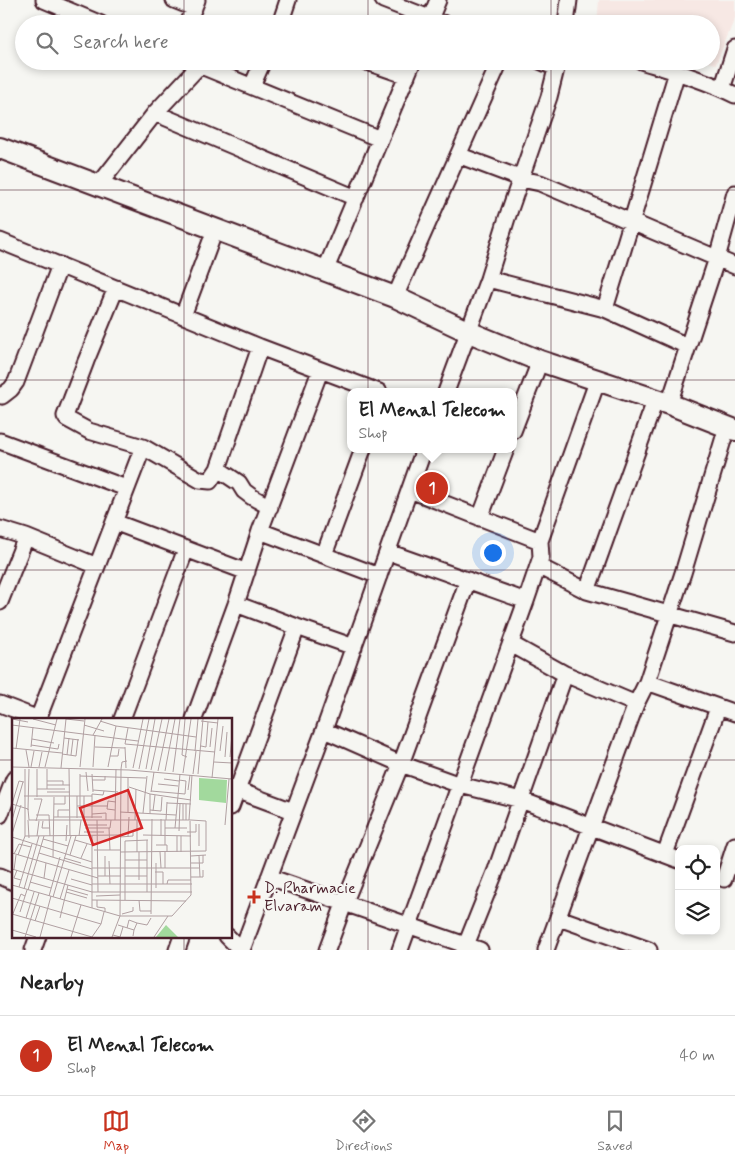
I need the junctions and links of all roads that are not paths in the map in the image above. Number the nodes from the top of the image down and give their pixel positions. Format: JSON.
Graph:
{"nodes":[{"id":1,"x":44,"y":0,"type":"edge"},
{"id":2,"x":174,"y":0,"type":"edge"},
{"id":3,"x":288,"y":0,"type":"edge"},
{"id":4,"x":383,"y":0,"type":"edge"},
{"id":5,"x":438,"y":0,"type":"edge"},
{"id":6,"x":569,"y":0,"type":"edge"},
{"id":7,"x":195,"y":4,"type":"edge"},
{"id":8,"x":80,"y":15,"type":"edge"},
{"id":9,"x":283,"y":15,"type":"edge"},
{"id":10,"x":416,"y":15,"type":"edge"},
{"id":11,"x":432,"y":15,"type":"edge"},
{"id":12,"x":567,"y":15,"type":"edge"},
{"id":13,"x":735,"y":49,"type":"edge"},
{"id":14,"x":189,"y":70,"type":"edge"},
{"id":15,"x":210,"y":70,"type":"edge"},
{"id":16,"x":259,"y":70,"type":"edge"},
{"id":17,"x":390,"y":70,"type":"edge"},
{"id":18,"x":410,"y":70,"type":"edge"},
{"id":19,"x":496,"y":70,"type":"edge"},
{"id":20,"x":556,"y":70,"type":"edge"},
{"id":21,"x":670,"y":70,"type":"edge"},
{"id":22,"x":676,"y":72,"type":"junction"},
{"id":23,"x":408,"y":76,"type":"junction"},
{"id":24,"x":252,"y":86,"type":"junction"},
{"id":25,"x":729,"y":92,"type":"edge"},
{"id":26,"x":155,"y":113,"type":"junction"},
{"id":27,"x":380,"y":139,"type":"junction"},
{"id":28,"x":0,"y":148,"type":"edge"},
{"id":29,"x":458,"y":155,"type":"junction"},
{"id":30,"x":522,"y":179,"type":"junction"},
{"id":31,"x":98,"y":186,"type":"junction"},
{"id":32,"x":735,"y":193,"type":"edge"},
{"id":33,"x":356,"y":198,"type":"junction"},
{"id":34,"x":631,"y":223,"type":"junction"},
{"id":35,"x":215,"y":230,"type":"junction"},
{"id":36,"x":0,"y":241,"type":"edge"},
{"id":37,"x":717,"y":258,"type":"junction"},
{"id":38,"x":60,"y":265,"type":"junction"},
{"id":39,"x":735,"y":266,"type":"edge"},
{"id":40,"x":325,"y":271,"type":"junction"},
{"id":41,"x":488,"y":279,"type":"junction"},
{"id":42,"x":116,"y":288,"type":"junction"},
{"id":43,"x":396,"y":298,"type":"junction"},
{"id":44,"x":605,"y":309,"type":"junction"},
{"id":45,"x":183,"y":316,"type":"junction"},
{"id":46,"x":469,"y":332,"type":"junction"},
{"id":47,"x":687,"y":346,"type":"junction"},
{"id":48,"x":260,"y":347,"type":"junction"},
{"id":49,"x":540,"y":362,"type":"junction"},
{"id":50,"x":320,"y":371,"type":"junction"},
{"id":51,"x":597,"y":382,"type":"junction"},
{"id":52,"x":368,"y":388,"type":"edge"},
{"id":53,"x":448,"y":388,"type":"edge"},
{"id":54,"x":1,"y":399,"type":"edge"},
{"id":55,"x":662,"y":402,"type":"junction"},
{"id":56,"x":517,"y":422,"type":"edge"},
{"id":57,"x":731,"y":429,"type":"edge"},
{"id":58,"x":0,"y":441,"type":"edge"},
{"id":59,"x":143,"y":447,"type":"junction"},
{"id":60,"x":362,"y":453,"type":"edge"},
{"id":61,"x":423,"y":453,"type":"edge"},
{"id":62,"x":504,"y":453,"type":"edge"},
{"id":63,"x":218,"y":469,"type":"junction"},
{"id":64,"x":126,"y":488,"type":"junction"},
{"id":65,"x":410,"y":490,"type":"junction"},
{"id":66,"x":270,"y":507,"type":"junction"},
{"id":67,"x":480,"y":518,"type":"junction"},
{"id":68,"x":114,"y":522,"type":"junction"},
{"id":69,"x":0,"y":529,"type":"edge"},
{"id":70,"x":260,"y":531,"type":"junction"},
{"id":71,"x":26,"y":537,"type":"junction"},
{"id":72,"x":540,"y":541,"type":"junction"},
{"id":73,"x":186,"y":549,"type":"junction"},
{"id":74,"x":388,"y":552,"type":"junction"},
{"id":75,"x":324,"y":555,"type":"junction"},
{"id":76,"x":97,"y":566,"type":"junction"},
{"id":77,"x":538,"y":566,"type":"junction"},
{"id":78,"x":247,"y":572,"type":"junction"},
{"id":79,"x":379,"y":576,"type":"junction"},
{"id":80,"x":468,"y":580,"type":"junction"},
{"id":81,"x":587,"y":591,"type":"junction"},
{"id":82,"x":526,"y":600,"type":"junction"},
{"id":83,"x":0,"y":602,"type":"edge"},
{"id":84,"x":236,"y":604,"type":"junction"},
{"id":85,"x":668,"y":614,"type":"junction"},
{"id":86,"x":297,"y":628,"type":"junction"},
{"id":87,"x":735,"y":633,"type":"edge"},
{"id":88,"x":511,"y":644,"type":"junction"},
{"id":89,"x":354,"y":647,"type":"junction"},
{"id":90,"x":565,"y":674,"type":"junction"},
{"id":91,"x":647,"y":682,"type":"junction"},
{"id":92,"x":0,"y":704,"type":"edge"},
{"id":93,"x":636,"y":704,"type":"junction"},
{"id":94,"x":718,"y":708,"type":"junction"},
{"id":95,"x":735,"y":713,"type":"edge"},
{"id":96,"x":35,"y":718,"type":"edge"},
{"id":97,"x":38,"y":718,"type":"edge"},
{"id":98,"x":122,"y":718,"type":"edge"},
{"id":99,"x":194,"y":718,"type":"edge"},
{"id":100,"x":324,"y":730,"type":"junction"},
{"id":101,"x":400,"y":764,"type":"junction"},
{"id":102,"x":8,"y":785,"type":"edge"},
{"id":103,"x":460,"y":785,"type":"junction"},
{"id":104,"x":234,"y":790,"type":"edge"},
{"id":105,"x":521,"y":800,"type":"junction"},
{"id":106,"x":293,"y":811,"type":"junction"},
{"id":107,"x":0,"y":815,"type":"edge"},
{"id":108,"x":591,"y":827,"type":"junction"},
{"id":109,"x":735,"y":845,"type":"edge"},
{"id":110,"x":672,"y":857,"type":"edge"},
{"id":111,"x":0,"y":876,"type":"edge"},
{"id":112,"x":269,"y":877,"type":"junction"},
{"id":113,"x":725,"y":880,"type":"edge"},
{"id":114,"x":12,"y":881,"type":"edge"},
{"id":115,"x":344,"y":904,"type":"junction"},
{"id":116,"x":559,"y":918,"type":"junction"},
{"id":117,"x":409,"y":926,"type":"junction"},
{"id":118,"x":37,"y":938,"type":"edge"},
{"id":119,"x":181,"y":938,"type":"edge"},
{"id":120,"x":229,"y":938,"type":"edge"},
{"id":121,"x":470,"y":948,"type":"edge"},
{"id":122,"x":33,"y":950,"type":"edge"},
{"id":123,"x":177,"y":950,"type":"edge"},
{"id":124,"x":242,"y":950,"type":"edge"},
{"id":125,"x":327,"y":950,"type":"edge"},
{"id":126,"x":400,"y":950,"type":"edge"},
{"id":127,"x":546,"y":950,"type":"edge"},
{"id":128,"x":649,"y":950,"type":"edge"}],
"edges":[{"from":1,"to":8,"type":"street"},
{"from":2,"to":7,"type":"street"},
{"from":3,"to":9,"type":"street"},
{"from":4,"to":10,"type":"street"},
{"from":5,"to":11,"type":"street"},
{"from":6,"to":12,"type":"street"},
{"from":13,"to":25,"type":"street"},
{"from":14,"to":26,"type":"street"},
{"from":15,"to":24,"type":"street"},
{"from":16,"to":24,"type":"street"},
{"from":17,"to":23,"type":"street"},
{"from":18,"to":23,"type":"street"},
{"from":19,"to":29,"type":"street"},
{"from":20,"to":30,"type":"street"},
{"from":21,"to":22,"type":"street"},
{"from":22,"to":25,"type":"street"},
{"from":22,"to":34,"type":"street"},
{"from":23,"to":27,"type":"street"},
{"from":24,"to":27,"type":"street"},
{"from":26,"to":31,"type":"street"},
{"from":26,"to":33,"type":"street"},
{"from":27,"to":33,"type":"street"},
{"from":28,"to":31,"type":"street"},
{"from":29,"to":30,"type":"street"},
{"from":29,"to":43,"type":"street"},
{"from":30,"to":34,"type":"street"},
{"from":30,"to":41,"type":"street"},
{"from":31,"to":35,"type":"street"},
{"from":32,"to":37,"type":"street"},
{"from":33,"to":40,"type":"street"},
{"from":34,"to":37,"type":"street"},
{"from":34,"to":44,"type":"street"},
{"from":35,"to":40,"type":"street"},
{"from":35,"to":45,"type":"street"},
{"from":36,"to":38,"type":"street"},
{"from":37,"to":39,"type":"street"},
{"from":37,"to":47,"type":"street"},
{"from":38,"to":42,"type":"street"},
{"from":38,"to":54,"type":"street"},
{"from":40,"to":43,"type":"street"},
{"from":41,"to":44,"type":"street"},
{"from":41,"to":46,"type":"street"},
{"from":42,"to":45,"type":"street"},
{"from":42,"to":59,"type":"street"},
{"from":43,"to":46,"type":"street"},
{"from":44,"to":47,"type":"street"},
{"from":45,"to":48,"type":"street"},
{"from":46,"to":49,"type":"street"},
{"from":46,"to":53,"type":"street"},
{"from":47,"to":55,"type":"street"},
{"from":48,"to":50,"type":"street"},
{"from":48,"to":63,"type":"street"},
{"from":49,"to":51,"type":"street"},
{"from":49,"to":56,"type":"street"},
{"from":50,"to":52,"type":"street"},
{"from":50,"to":66,"type":"street"},
{"from":51,"to":55,"type":"street"},
{"from":51,"to":72,"type":"street"},
{"from":55,"to":57,"type":"street"},
{"from":55,"to":81,"type":"street"},
{"from":57,"to":85,"type":"street"},
{"from":58,"to":64,"type":"street"},
{"from":59,"to":63,"type":"street"},
{"from":59,"to":64,"type":"street"},
{"from":60,"to":75,"type":"street"},
{"from":61,"to":65,"type":"street"},
{"from":62,"to":67,"type":"street"},
{"from":63,"to":66,"type":"street"},
{"from":64,"to":68,"type":"street"},
{"from":65,"to":67,"type":"street"},
{"from":65,"to":74,"type":"street"},
{"from":66,"to":70,"type":"street"},
{"from":67,"to":72,"type":"street"},
{"from":68,"to":73,"type":"street"},
{"from":68,"to":76,"type":"street"},
{"from":69,"to":71,"type":"street"},
{"from":70,"to":75,"type":"street"},
{"from":70,"to":78,"type":"street"},
{"from":71,"to":76,"type":"street"},
{"from":71,"to":83,"type":"street"},
{"from":72,"to":77,"type":"street"},
{"from":73,"to":78,"type":"street"},
{"from":73,"to":98,"type":"street"},
{"from":74,"to":79,"type":"street"},
{"from":74,"to":80,"type":"street"},
{"from":75,"to":79,"type":"street"},
{"from":76,"to":97,"type":"street"},
{"from":77,"to":81,"type":"street"},
{"from":77,"to":82,"type":"street"},
{"from":78,"to":84,"type":"street"},
{"from":79,"to":89,"type":"street"},
{"from":80,"to":82,"type":"street"},
{"from":80,"to":101,"type":"street"},
{"from":81,"to":85,"type":"street"},
{"from":82,"to":88,"type":"street"},
{"from":84,"to":86,"type":"street"},
{"from":84,"to":99,"type":"street"},
{"from":85,"to":87,"type":"street"},
{"from":85,"to":91,"type":"street"},
{"from":86,"to":89,"type":"street"},
{"from":86,"to":104,"type":"street"},
{"from":88,"to":90,"type":"street"},
{"from":88,"to":103,"type":"street"},
{"from":89,"to":100,"type":"street"},
{"from":90,"to":93,"type":"street"},
{"from":90,"to":105,"type":"street"},
{"from":91,"to":93,"type":"street"},
{"from":91,"to":94,"type":"street"},
{"from":92,"to":96,"type":"street"},
{"from":93,"to":108,"type":"street"},
{"from":94,"to":95,"type":"street"},
{"from":94,"to":110,"type":"street"},
{"from":100,"to":101,"type":"street"},
{"from":100,"to":106,"type":"street"},
{"from":101,"to":103,"type":"street"},
{"from":101,"to":115,"type":"street"},
{"from":102,"to":107,"type":"street"},
{"from":103,"to":105,"type":"street"},
{"from":103,"to":117,"type":"street"},
{"from":104,"to":106,"type":"street"},
{"from":105,"to":108,"type":"street"},
{"from":105,"to":121,"type":"street"},
{"from":106,"to":112,"type":"street"},
{"from":108,"to":110,"type":"street"},
{"from":108,"to":116,"type":"street"},
{"from":109,"to":113,"type":"street"},
{"from":111,"to":114,"type":"street"},
{"from":112,"to":115,"type":"street"},
{"from":112,"to":124,"type":"street"},
{"from":115,"to":117,"type":"street"},
{"from":115,"to":125,"type":"street"},
{"from":116,"to":127,"type":"street"},
{"from":116,"to":128,"type":"street"},
{"from":117,"to":121,"type":"street"},
{"from":117,"to":126,"type":"street"},
{"from":118,"to":122,"type":"street"},
{"from":119,"to":123,"type":"street"},
{"from":120,"to":124,"type":"street"}]}
